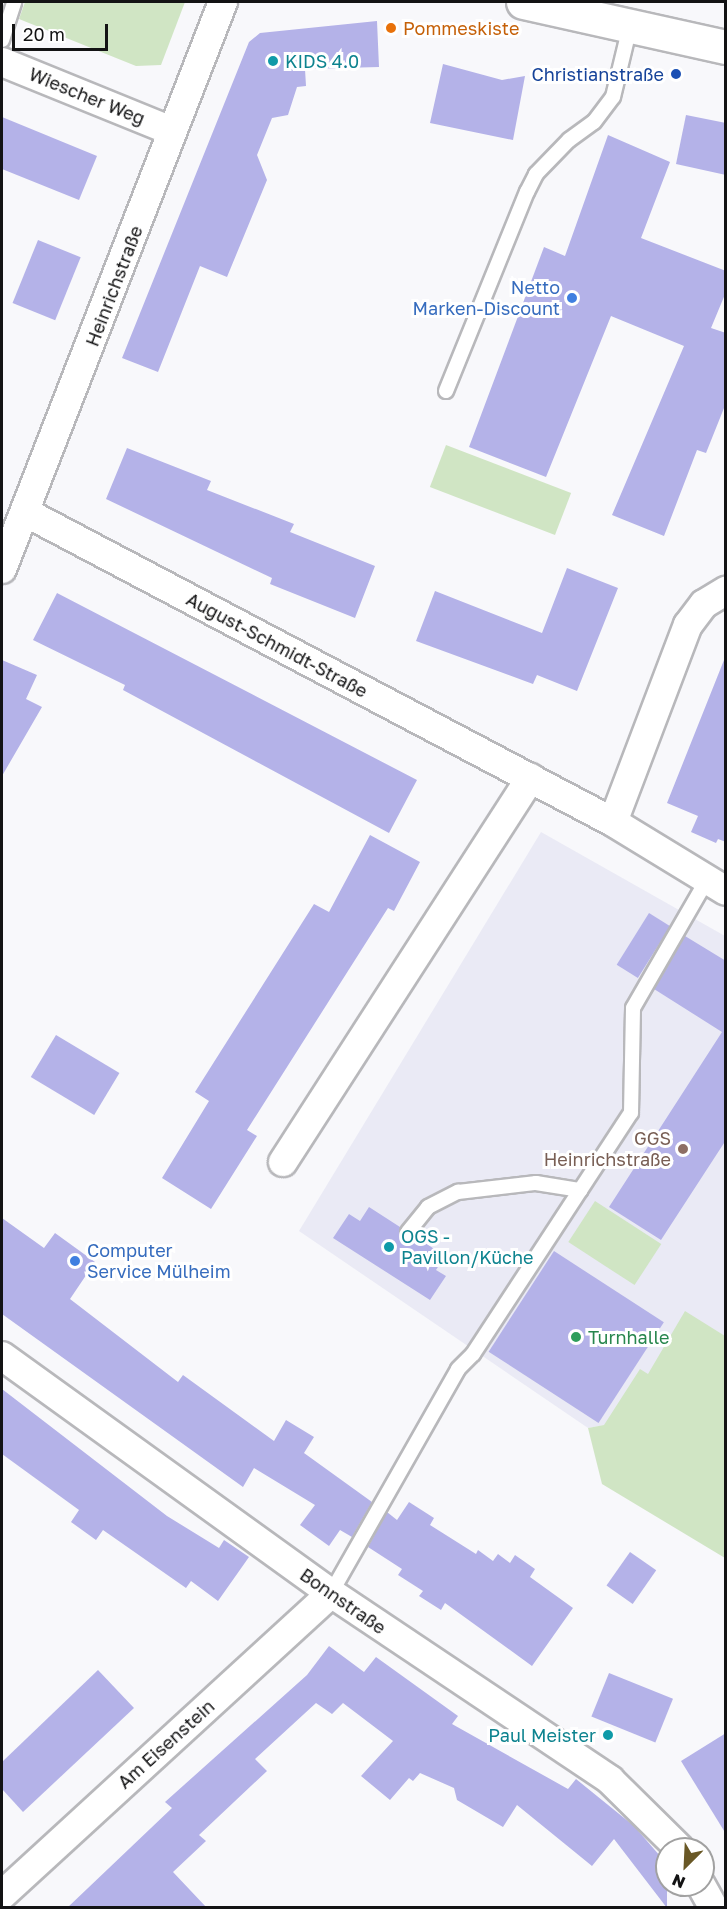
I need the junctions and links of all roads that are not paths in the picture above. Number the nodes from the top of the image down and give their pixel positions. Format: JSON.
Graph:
{"nodes":[{"id":1,"x":14,"y":2,"type":"edge"},
{"id":2,"x":223,"y":2,"type":"edge"},
{"id":3,"x":523,"y":2,"type":"edge"},
{"id":4,"x":630,"y":25,"type":"junction"},
{"id":5,"x":2,"y":40,"type":"edge"},
{"id":6,"x":726,"y":47,"type":"edge"},
{"id":7,"x":2,"y":62,"type":"edge"},
{"id":8,"x":172,"y":131,"type":"junction"},
{"id":9,"x":446,"y":392,"type":"dead end"},
{"id":10,"x":25,"y":512,"type":"junction"},
{"id":11,"x":2,"y":568,"type":"edge"},
{"id":12,"x":726,"y":591,"type":"edge"},
{"id":13,"x":530,"y":778,"type":"junction"},
{"id":14,"x":613,"y":822,"type":"junction"},
{"id":15,"x":716,"y":886,"type":"edge"},
{"id":16,"x":283,"y":1162,"type":"dead end"},
{"id":17,"x":580,"y":1190,"type":"junction"},
{"id":18,"x":408,"y":1232,"type":"dead end"},
{"id":19,"x":2,"y":1356,"type":"edge"},
{"id":20,"x":332,"y":1593,"type":"junction"},
{"id":21,"x":668,"y":1837,"type":"edge"},
{"id":22,"x":2,"y":1895,"type":"edge"}],
"edges":[{"from":1,"to":5,"type":"lane"},
{"from":2,"to":8,"type":"street","name":"Heinrichstraße"},
{"from":3,"to":4,"type":"street"},
{"from":4,"to":6,"type":"street"},
{"from":4,"to":9,"type":"lane"},
{"from":7,"to":8,"type":"street","name":"Wiescher Weg"},
{"from":8,"to":10,"type":"street","name":"Heinrichstraße"},
{"from":10,"to":11,"type":"street","name":"Heinrichstraße"},
{"from":10,"to":13,"type":"street","name":"August-Schmidt-Straße"},
{"from":12,"to":14,"type":"street"},
{"from":13,"to":14,"type":"street","name":"August-Schmidt-Straße"},
{"from":13,"to":16,"type":"street"},
{"from":14,"to":15,"type":"street","name":"August-Schmidt-Straße"},
{"from":15,"to":17,"type":"lane"},
{"from":17,"to":18,"type":"lane"},
{"from":17,"to":20,"type":"lane"},
{"from":19,"to":20,"type":"street","name":"Bonnstraße"},
{"from":20,"to":21,"type":"street","name":"Bonnstraße"},
{"from":20,"to":22,"type":"street","name":"Am Eisenstein"}]}
